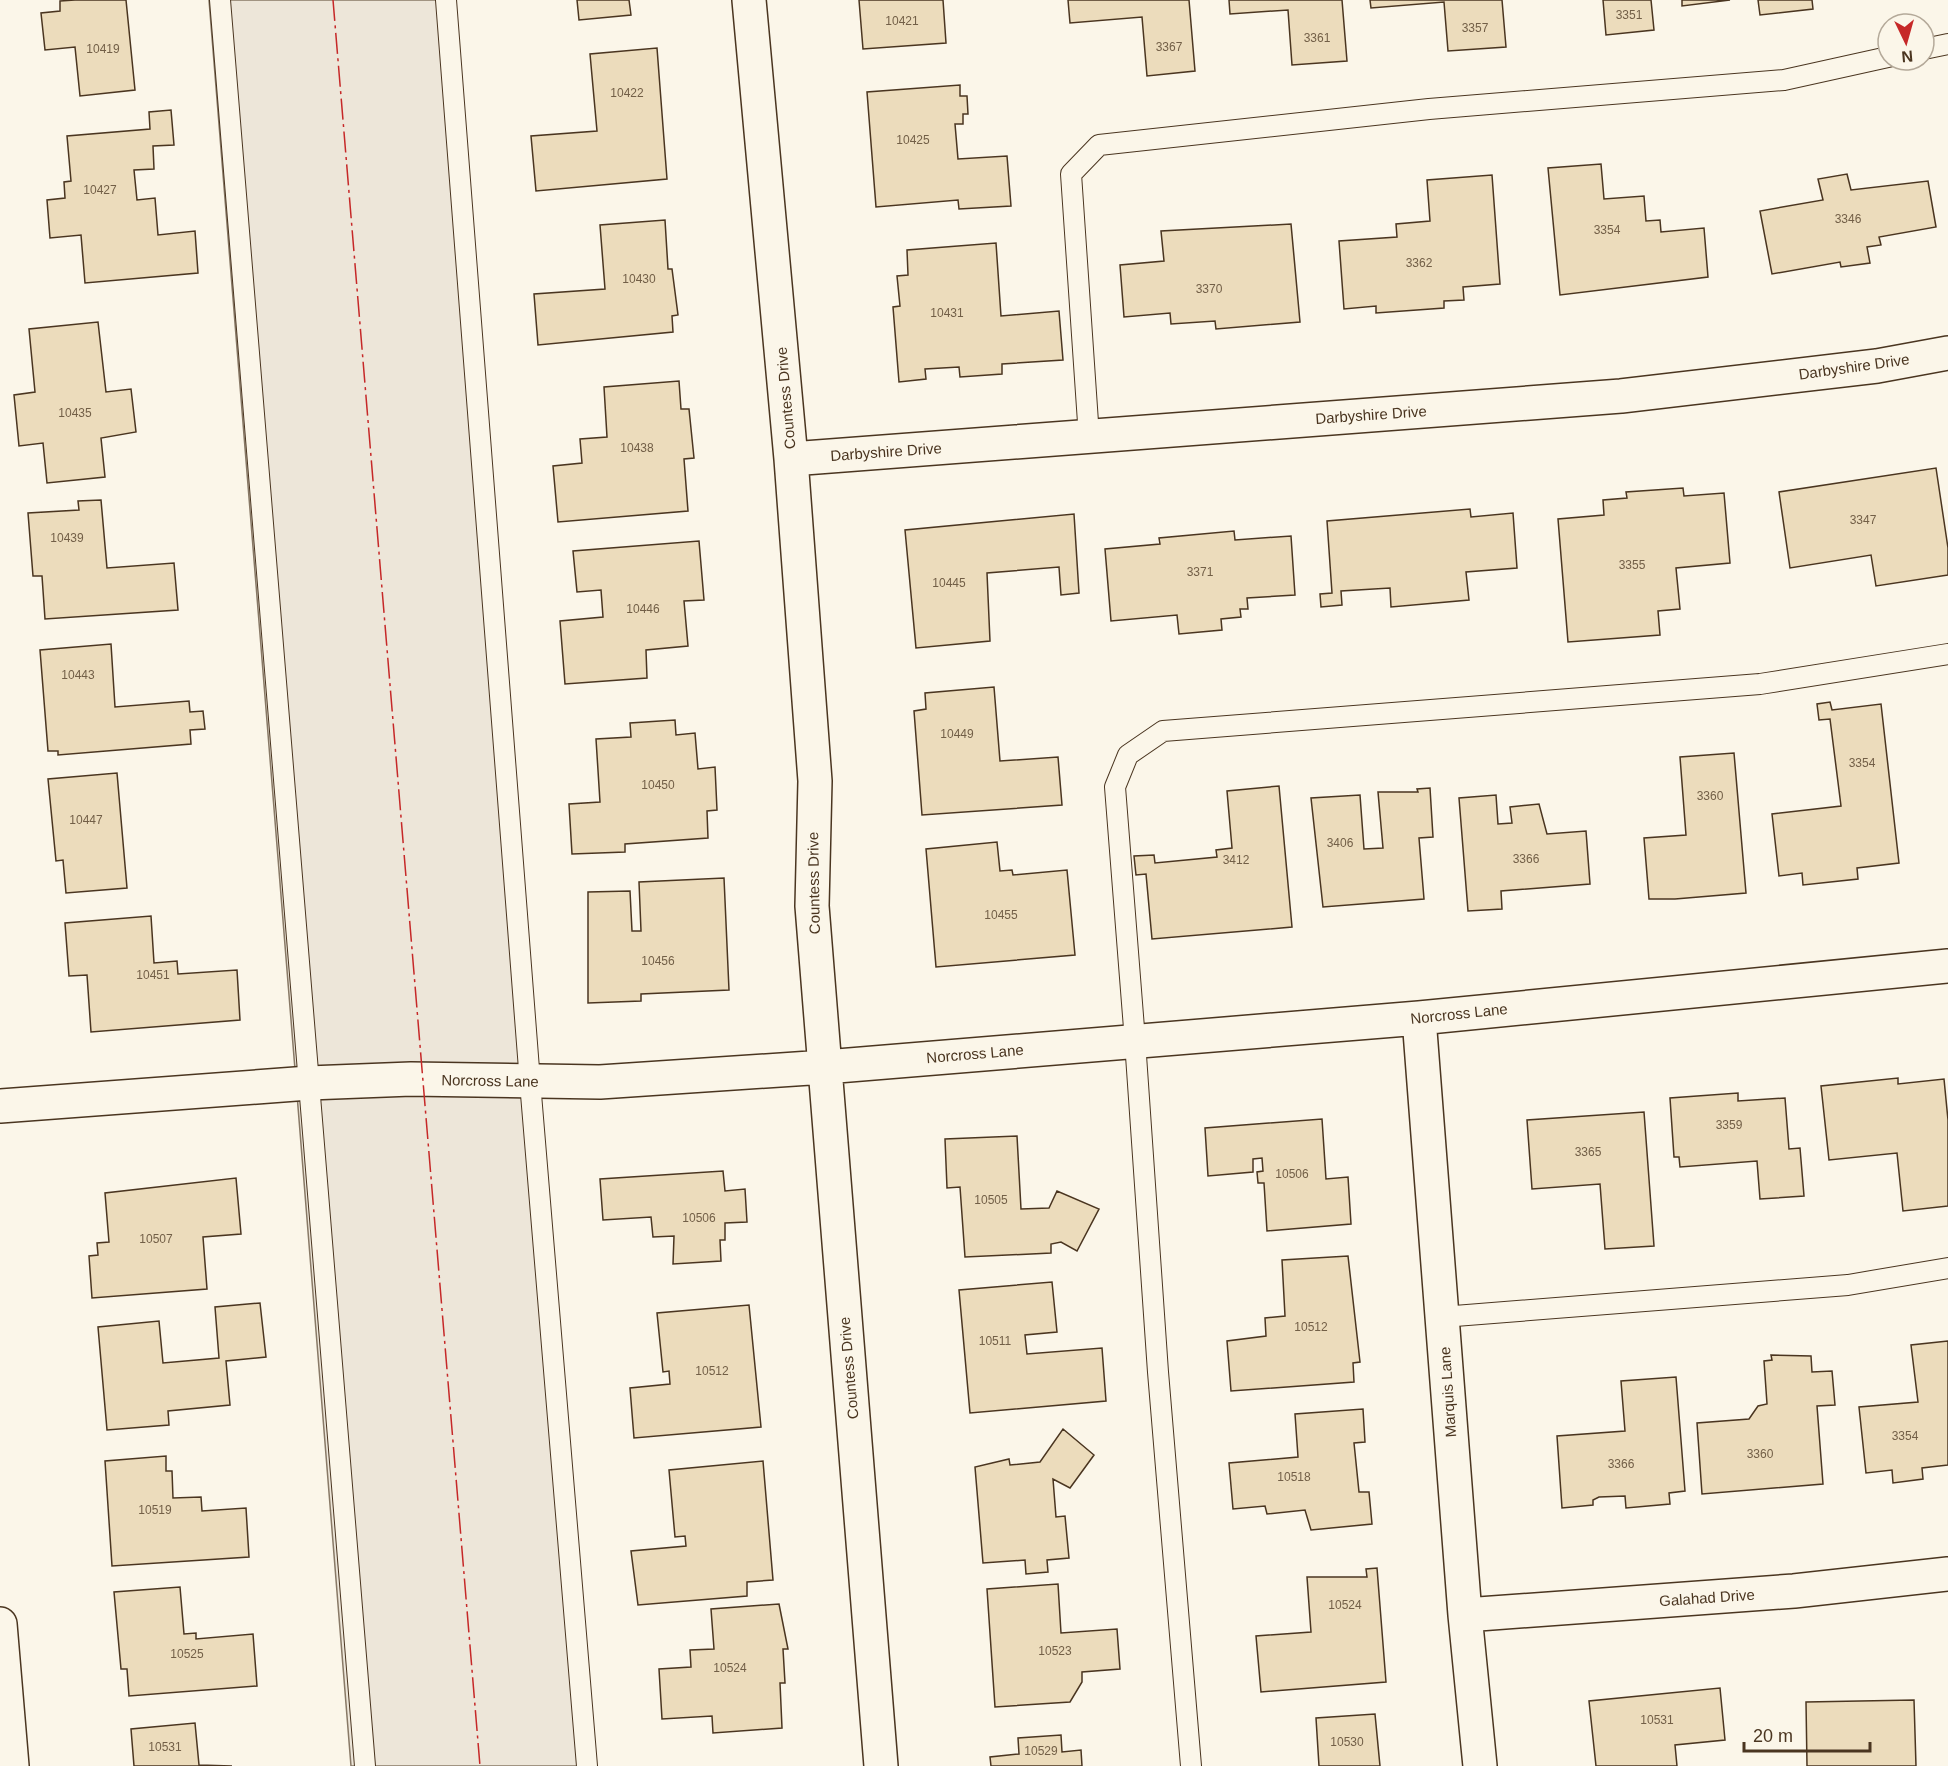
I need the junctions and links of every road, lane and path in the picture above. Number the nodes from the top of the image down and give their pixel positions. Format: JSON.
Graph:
{"nodes":[{"id":1,"x":220,"y":0,"type":"edge"},
{"id":2,"x":446,"y":0,"type":"edge"},
{"id":3,"x":750,"y":0,"type":"edge"},
{"id":4,"x":1876,"y":60,"type":"edge"},
{"id":5,"x":1948,"y":353,"type":"edge"},
{"id":6,"x":1089,"y":436,"type":"junction"},
{"id":7,"x":791,"y":459,"type":"junction"},
{"id":8,"x":1948,"y":654,"type":"edge"},
{"id":9,"x":1948,"y":966,"type":"edge"},
{"id":10,"x":1419,"y":1018,"type":"junction"},
{"id":11,"x":1135,"y":1041,"type":"junction"},
{"id":12,"x":825,"y":1066,"type":"junction"},
{"id":13,"x":531,"y":1082,"type":"junction"},
{"id":14,"x":309,"y":1083,"type":"junction"},
{"id":15,"x":0,"y":1106,"type":"edge"},
{"id":16,"x":1948,"y":1268,"type":"edge"},
{"id":17,"x":1442,"y":1317,"type":"junction"},
{"id":18,"x":1948,"y":1574,"type":"edge"},
{"id":19,"x":1465,"y":1615,"type":"junction"},
{"id":20,"x":0,"y":1624,"type":"edge"},
{"id":21,"x":12,"y":1766,"type":"edge"},
{"id":22,"x":365,"y":1766,"type":"edge"},
{"id":23,"x":586,"y":1766,"type":"edge"},
{"id":24,"x":881,"y":1766,"type":"edge"},
{"id":25,"x":1191,"y":1766,"type":"edge"},
{"id":26,"x":1480,"y":1766,"type":"edge"}],
"edges":[{"from":1,"to":14,"type":"lane"},
{"from":2,"to":13,"type":"lane"},
{"from":3,"to":7,"type":"street","name":"Countess Drive"},
{"from":4,"to":6,"type":"lane"},
{"from":5,"to":6,"type":"street","name":"Darbyshire Drive"},
{"from":6,"to":7,"type":"street","name":"Darbyshire Drive"},
{"from":7,"to":12,"type":"street","name":"Countess Drive"},
{"from":8,"to":11,"type":"lane"},
{"from":9,"to":10,"type":"street","name":"Norcross Lane"},
{"from":10,"to":11,"type":"street","name":"Norcross Lane"},
{"from":10,"to":17,"type":"street","name":"Marquis Lane"},
{"from":11,"to":12,"type":"street","name":"Norcross Lane"},
{"from":11,"to":25,"type":"lane"},
{"from":12,"to":13,"type":"street","name":"Norcross Lane"},
{"from":12,"to":24,"type":"street","name":"Countess Drive"},
{"from":13,"to":14,"type":"street","name":"Norcross Lane"},
{"from":13,"to":23,"type":"lane"},
{"from":14,"to":15,"type":"street","name":"Norcross Lane"},
{"from":14,"to":22,"type":"lane"},
{"from":16,"to":17,"type":"lane"},
{"from":17,"to":19,"type":"street","name":"Marquis Lane"},
{"from":18,"to":19,"type":"street","name":"Galahad Drive"},
{"from":19,"to":26,"type":"street","name":"Marquis Lane"},
{"from":20,"to":21,"type":"street"}]}
